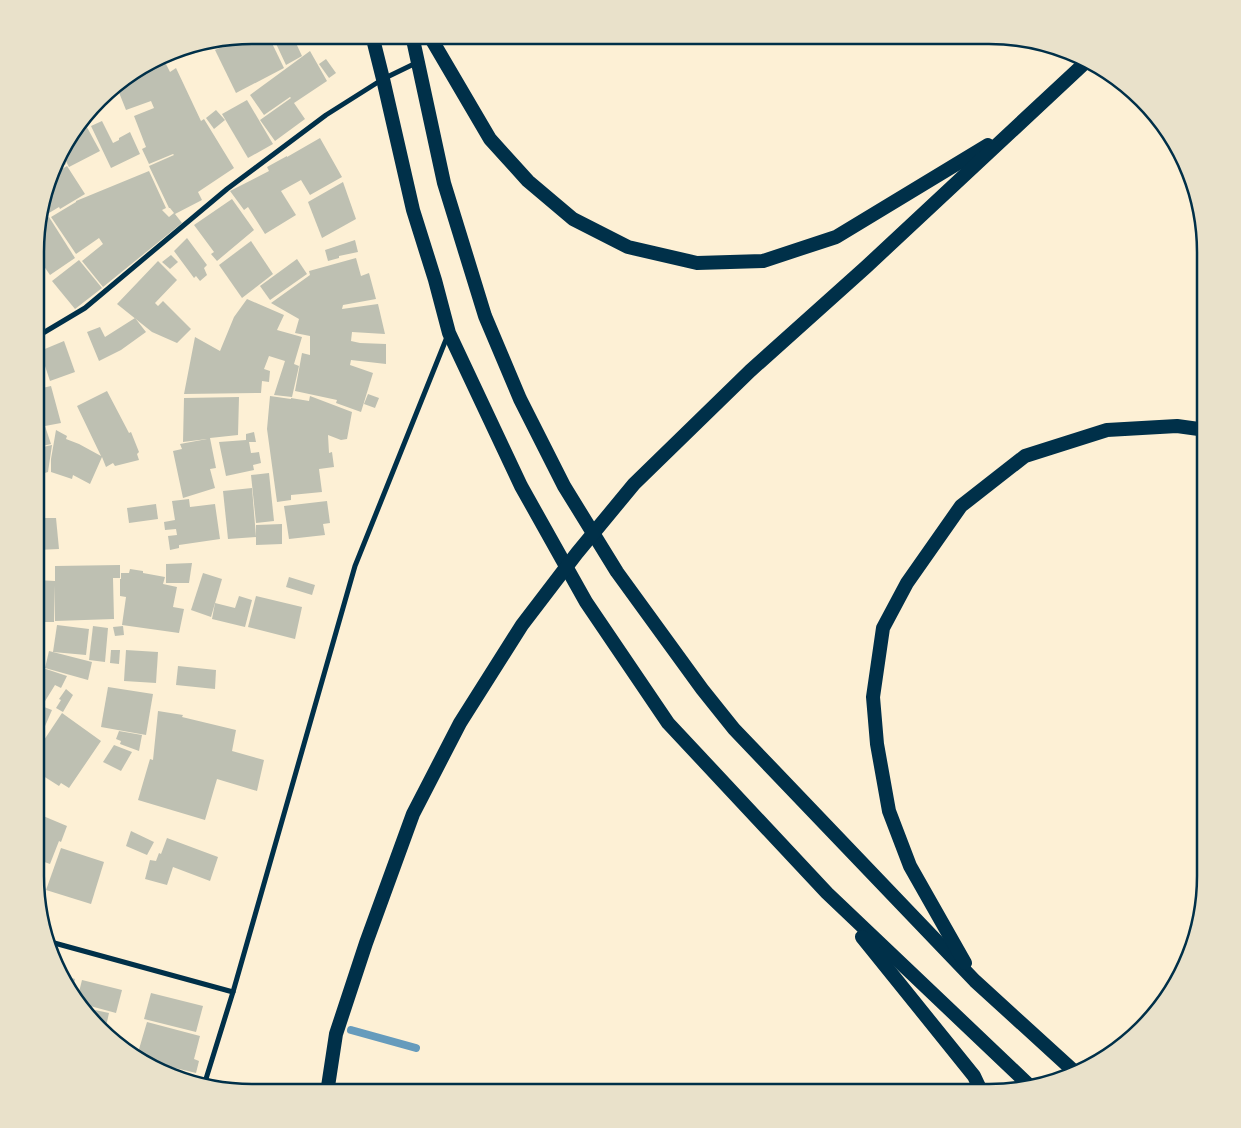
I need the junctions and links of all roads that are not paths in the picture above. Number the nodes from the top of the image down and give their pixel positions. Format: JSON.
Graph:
{"nodes":[{"id":1,"x":374,"y":44,"type":"edge"},
{"id":2,"x":414,"y":44,"type":"edge"},
{"id":3,"x":434,"y":44,"type":"edge"},
{"id":4,"x":418,"y":62,"type":"junction"},
{"id":5,"x":1082,"y":66,"type":"edge"},
{"id":6,"x":383,"y":79,"type":"junction"},
{"id":7,"x":1014,"y":129,"type":"junction"},
{"id":8,"x":44,"y":332,"type":"edge"},
{"id":9,"x":449,"y":332,"type":"junction"},
{"id":10,"x":1197,"y":429,"type":"edge"},
{"id":11,"x":827,"y":893,"type":"junction"},
{"id":12,"x":55,"y":943,"type":"edge"},
{"id":13,"x":975,"y":981,"type":"junction"},
{"id":14,"x":233,"y":992,"type":"junction"},
{"id":15,"x":1070,"y":1068,"type":"edge"},
{"id":16,"x":206,"y":1079,"type":"edge"},
{"id":17,"x":1025,"y":1081,"type":"edge"},
{"id":18,"x":328,"y":1084,"type":"edge"},
{"id":19,"x":978,"y":1084,"type":"edge"}],
"edges":[{"from":1,"to":6,"type":"highway"},
{"from":2,"to":4,"type":"highway"},
{"from":3,"to":7,"type":"highway"},
{"from":4,"to":6,"type":"street"},
{"from":4,"to":13,"type":"highway"},
{"from":5,"to":7,"type":"highway"},
{"from":6,"to":8,"type":"street"},
{"from":6,"to":9,"type":"highway"},
{"from":7,"to":18,"type":"highway"},
{"from":9,"to":11,"type":"highway"},
{"from":9,"to":14,"type":"street"},
{"from":10,"to":13,"type":"highway"},
{"from":11,"to":17,"type":"highway"},
{"from":11,"to":19,"type":"highway"},
{"from":12,"to":14,"type":"street"},
{"from":13,"to":15,"type":"highway"},
{"from":14,"to":16,"type":"street"}]}
